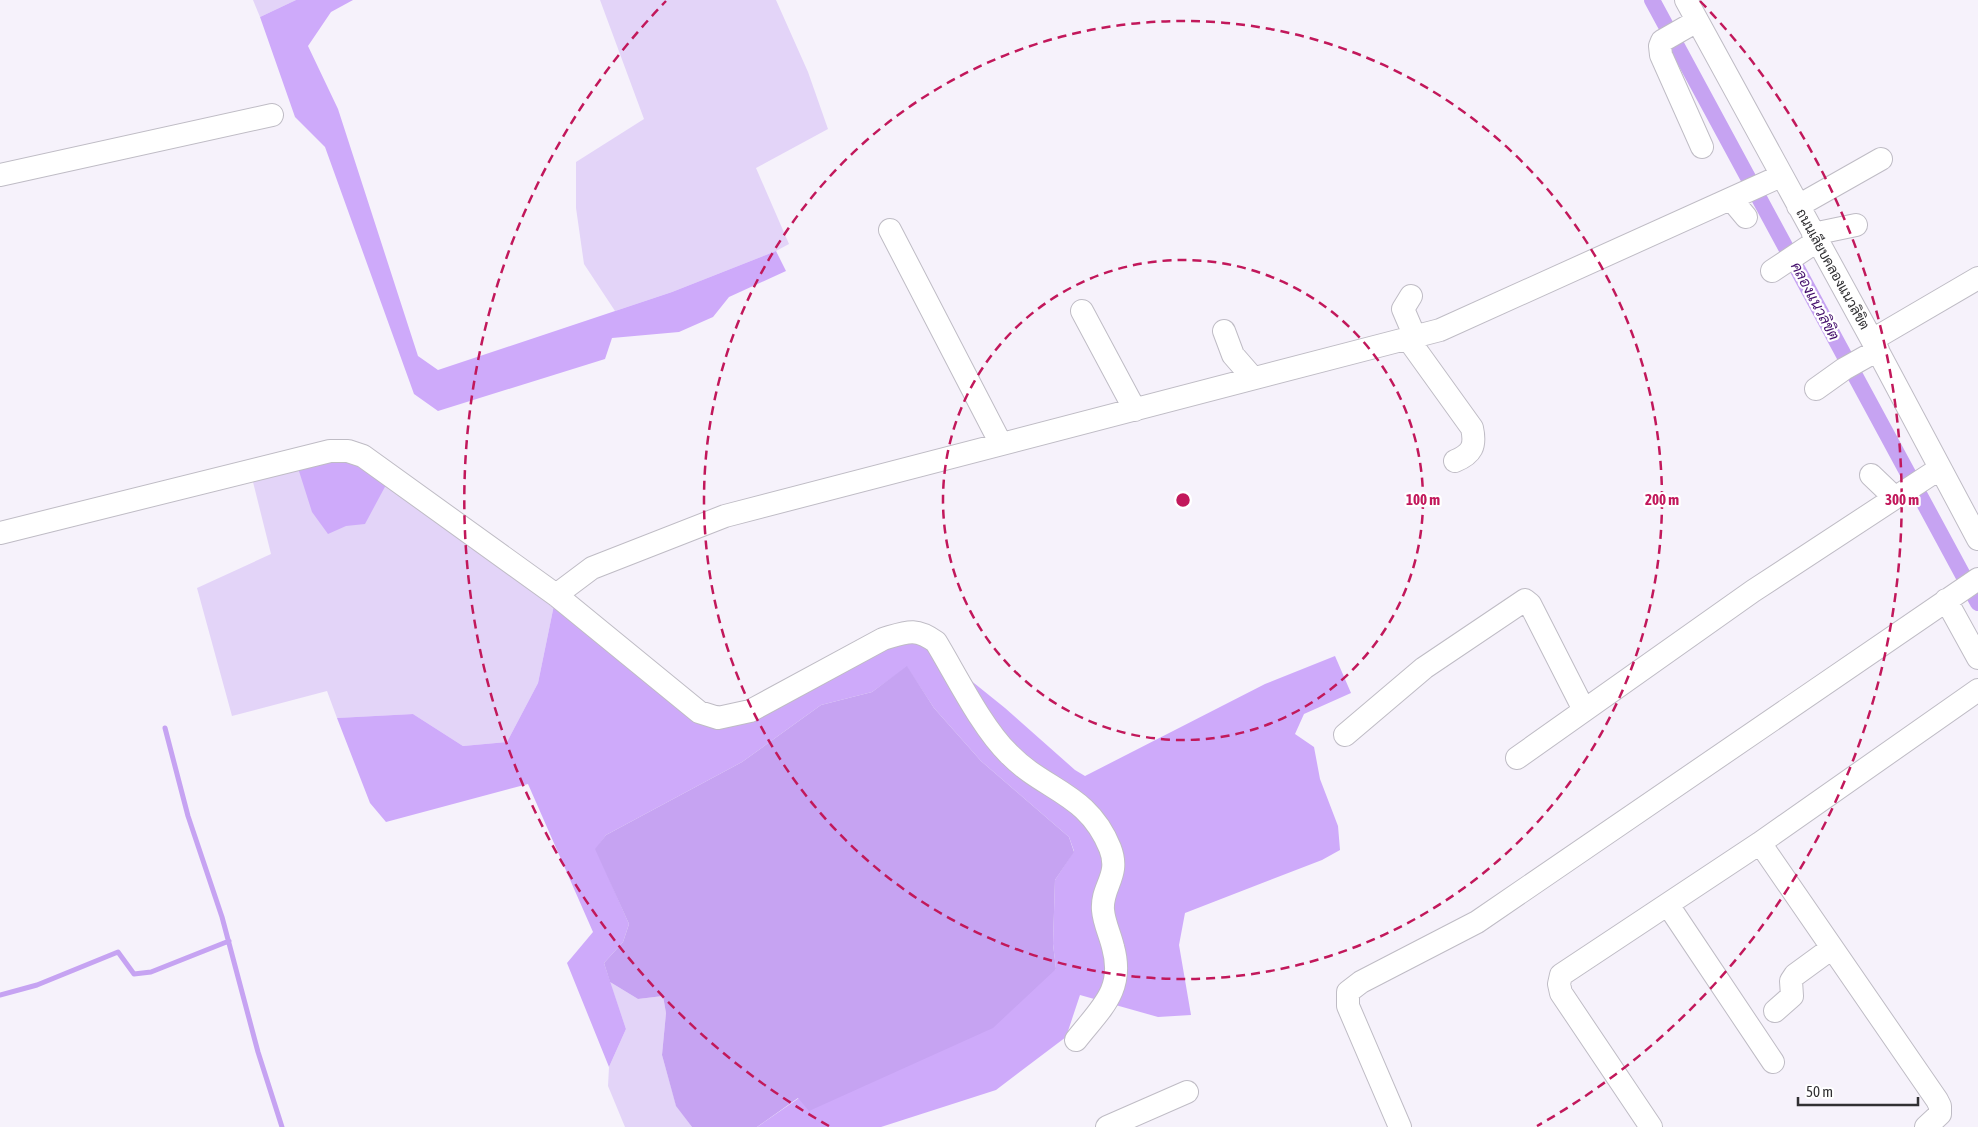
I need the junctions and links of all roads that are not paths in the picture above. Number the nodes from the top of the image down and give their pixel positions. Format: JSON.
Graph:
{"nodes":[{"id":1,"x":1686,"y":0,"type":"edge"},
{"id":2,"x":1690,"y":25,"type":"junction"},
{"id":3,"x":272,"y":115,"type":"dead end"},
{"id":4,"x":1702,"y":147,"type":"dead end"},
{"id":5,"x":1881,"y":159,"type":"dead end"},
{"id":6,"x":0,"y":175,"type":"edge"},
{"id":7,"x":1773,"y":180,"type":"junction"},
{"id":8,"x":1736,"y":196,"type":"junction"},
{"id":9,"x":1798,"y":206,"type":"junction"},
{"id":10,"x":1746,"y":217,"type":"dead end"},
{"id":11,"x":1856,"y":225,"type":"dead end"},
{"id":12,"x":890,"y":230,"type":"dead end"},
{"id":13,"x":1811,"y":241,"type":"junction"},
{"id":14,"x":1777,"y":267,"type":"dead end"},
{"id":15,"x":1978,"y":278,"type":"edge"},
{"id":16,"x":1082,"y":311,"type":"dead end"},
{"id":17,"x":1410,"y":323,"type":"junction"},
{"id":18,"x":1224,"y":331,"type":"dead end"},
{"id":19,"x":1872,"y":349,"type":"junction"},
{"id":20,"x":1253,"y":378,"type":"junction"},
{"id":21,"x":1816,"y":390,"type":"dead end"},
{"id":22,"x":1135,"y":410,"type":"junction"},
{"id":23,"x":1001,"y":444,"type":"junction"},
{"id":24,"x":1455,"y":461,"type":"dead end"},
{"id":25,"x":1934,"y":472,"type":"junction"},
{"id":26,"x":1871,"y":475,"type":"dead end"},
{"id":27,"x":1898,"y":494,"type":"junction"},
{"id":28,"x":0,"y":533,"type":"edge"},
{"id":29,"x":1978,"y":538,"type":"edge"},
{"id":30,"x":1978,"y":579,"type":"edge"},
{"id":31,"x":556,"y":595,"type":"junction"},
{"id":32,"x":1951,"y":597,"type":"junction"},
{"id":33,"x":1978,"y":658,"type":"edge"},
{"id":34,"x":1978,"y":690,"type":"edge"},
{"id":35,"x":1584,"y":710,"type":"junction"},
{"id":36,"x":1345,"y":735,"type":"dead end"},
{"id":37,"x":1517,"y":758,"type":"dead end"},
{"id":38,"x":1760,"y":843,"type":"junction"},
{"id":39,"x":1668,"y":905,"type":"junction"},
{"id":40,"x":1832,"y":948,"type":"junction"},
{"id":41,"x":1775,"y":1011,"type":"dead end"},
{"id":42,"x":1076,"y":1040,"type":"dead end"},
{"id":43,"x":1773,"y":1062,"type":"dead end"},
{"id":44,"x":1187,"y":1092,"type":"dead end"},
{"id":45,"x":1107,"y":1127,"type":"edge"},
{"id":46,"x":1400,"y":1127,"type":"edge"},
{"id":47,"x":1652,"y":1127,"type":"edge"},
{"id":48,"x":1926,"y":1127,"type":"edge"}],
"edges":[{"from":1,"to":2,"type":"street","name":"ถนนเลียบคลองแนวลิขิต"},
{"from":2,"to":4,"type":"street"},
{"from":2,"to":7,"type":"street","name":"ถนนเลียบคลองแนวลิขิต"},
{"from":3,"to":6,"type":"street"},
{"from":5,"to":9,"type":"street"},
{"from":7,"to":8,"type":"street"},
{"from":7,"to":9,"type":"street","name":"ถนนเลียบคลองแนวลิขิต"},
{"from":8,"to":10,"type":"street"},
{"from":8,"to":17,"type":"street"},
{"from":9,"to":13,"type":"street","name":"ถนนเลียบคลองแนวลิขิต"},
{"from":11,"to":13,"type":"street"},
{"from":12,"to":23,"type":"street"},
{"from":13,"to":14,"type":"street"},
{"from":13,"to":19,"type":"street","name":"ถนนเลียบคลองแนวลิขิต"},
{"from":15,"to":19,"type":"street"},
{"from":16,"to":22,"type":"street"},
{"from":17,"to":20,"type":"street"},
{"from":17,"to":24,"type":"street"},
{"from":18,"to":20,"type":"street"},
{"from":19,"to":21,"type":"street"},
{"from":19,"to":25,"type":"street","name":"ถนนเลียบคลองแนวลิขิต"},
{"from":20,"to":22,"type":"street"},
{"from":22,"to":23,"type":"street"},
{"from":23,"to":31,"type":"street"},
{"from":25,"to":27,"type":"street"},
{"from":25,"to":29,"type":"street","name":"ถนนเลียบคลองแนวลิขิต"},
{"from":26,"to":27,"type":"street"},
{"from":27,"to":35,"type":"street"},
{"from":28,"to":31,"type":"street"},
{"from":30,"to":32,"type":"street"},
{"from":31,"to":42,"type":"street"},
{"from":32,"to":33,"type":"street"},
{"from":32,"to":46,"type":"street"},
{"from":34,"to":38,"type":"street"},
{"from":35,"to":36,"type":"street"},
{"from":35,"to":37,"type":"street"},
{"from":38,"to":39,"type":"street"},
{"from":38,"to":40,"type":"street"},
{"from":39,"to":43,"type":"street"},
{"from":39,"to":47,"type":"street"},
{"from":40,"to":41,"type":"street"},
{"from":40,"to":48,"type":"street"},
{"from":44,"to":45,"type":"street"}]}
